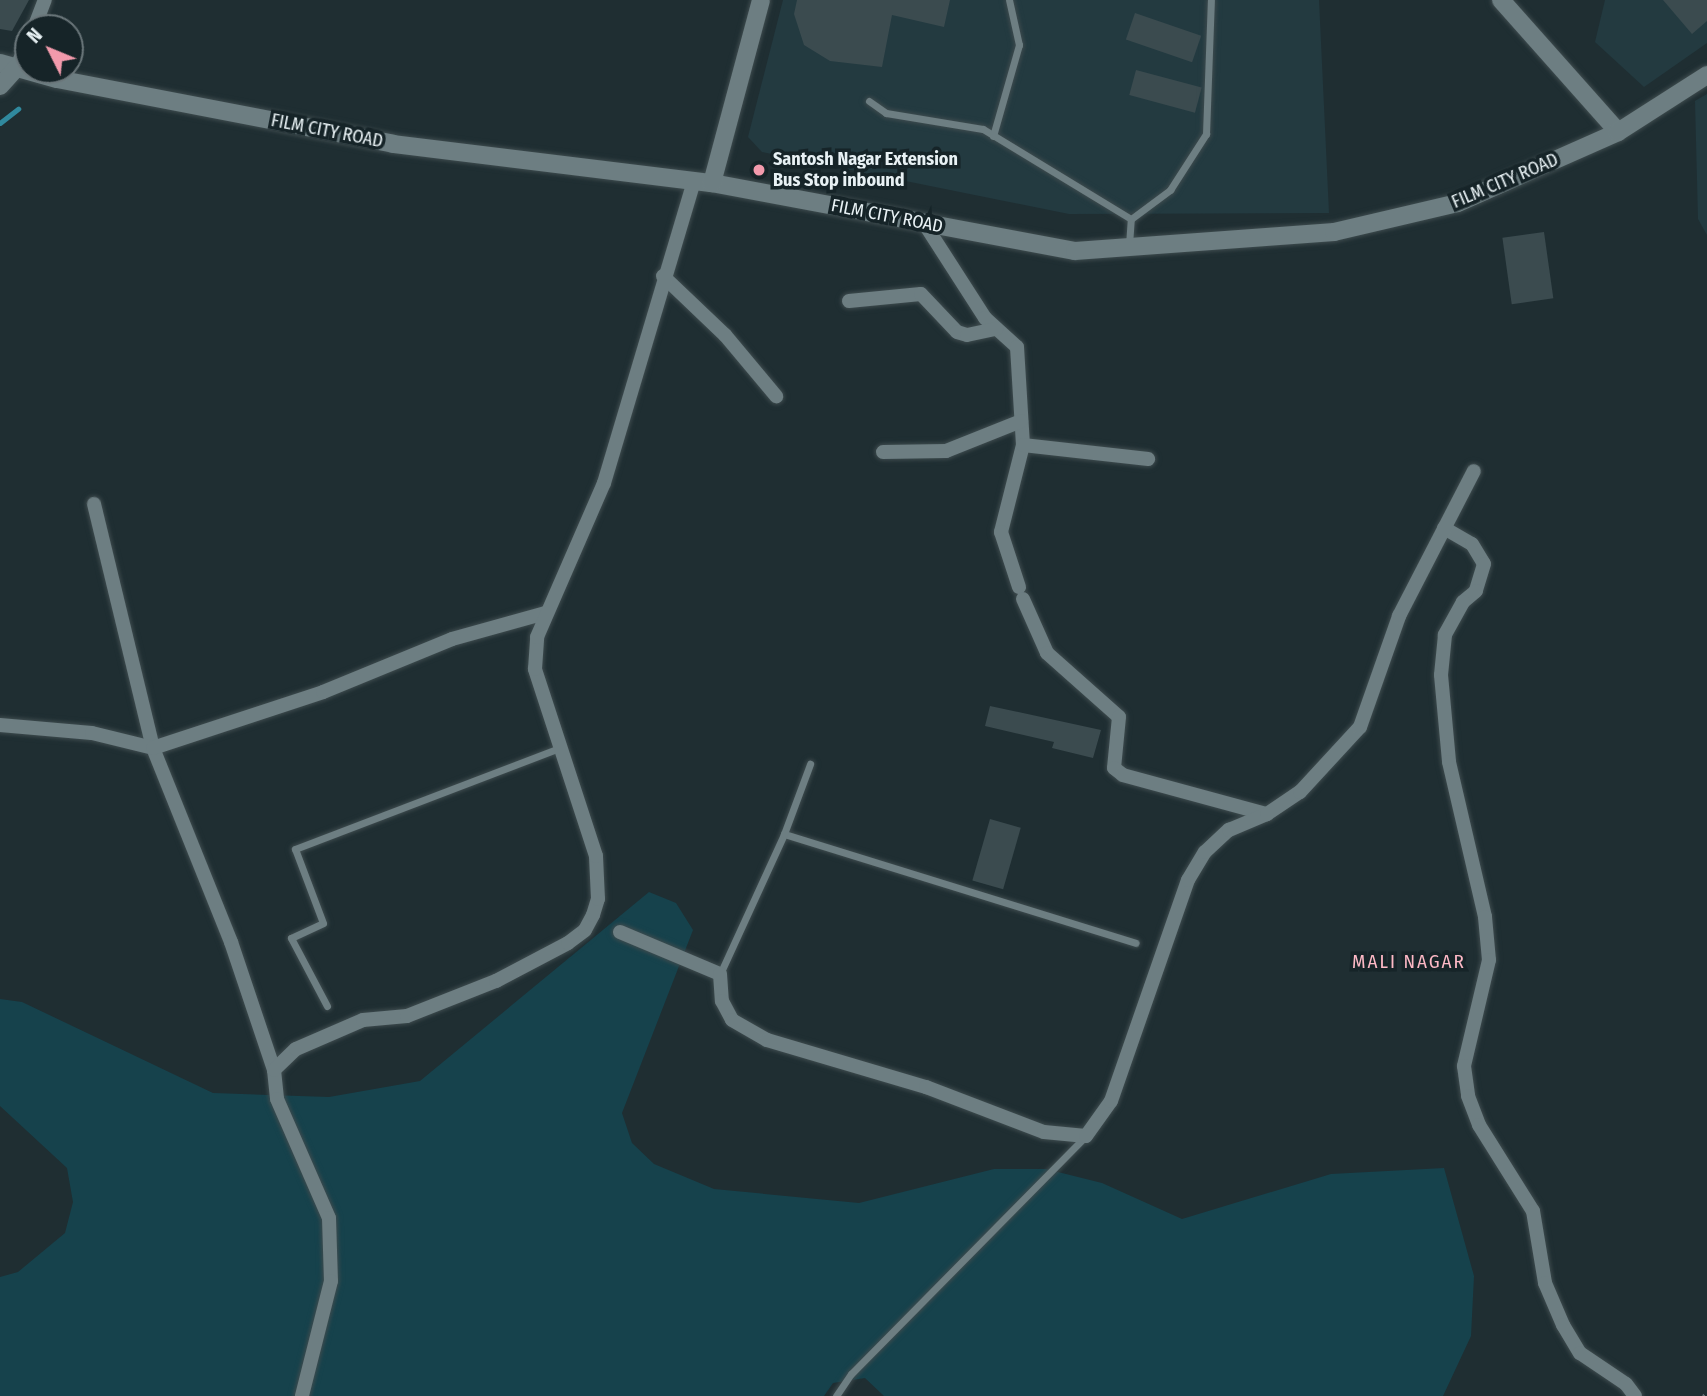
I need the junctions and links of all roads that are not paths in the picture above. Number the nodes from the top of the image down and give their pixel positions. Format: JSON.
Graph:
{"nodes":[{"id":1,"x":761,"y":0,"type":"edge"},
{"id":2,"x":1009,"y":0,"type":"edge"},
{"id":3,"x":1211,"y":0,"type":"edge"},
{"id":4,"x":1501,"y":0,"type":"edge"},
{"id":5,"x":8,"y":66,"type":"edge"},
{"id":6,"x":1707,"y":75,"type":"edge"},
{"id":7,"x":0,"y":86,"type":"edge"},
{"id":8,"x":869,"y":101,"type":"dead end"},
{"id":9,"x":1618,"y":132,"type":"junction"},
{"id":10,"x":993,"y":136,"type":"junction"},
{"id":11,"x":703,"y":182,"type":"junction"},
{"id":12,"x":1131,"y":219,"type":"junction"},
{"id":13,"x":924,"y":223,"type":"junction"},
{"id":14,"x":1129,"y":246,"type":"junction"},
{"id":15,"x":663,"y":276,"type":"junction"},
{"id":16,"x":849,"y":301,"type":"dead end"},
{"id":17,"x":996,"y":329,"type":"junction"},
{"id":18,"x":776,"y":396,"type":"dead end"},
{"id":19,"x":1021,"y":421,"type":"junction"},
{"id":20,"x":1023,"y":445,"type":"junction"},
{"id":21,"x":883,"y":452,"type":"dead end"},
{"id":22,"x":1148,"y":459,"type":"dead end"},
{"id":23,"x":1474,"y":471,"type":"dead end"},
{"id":24,"x":94,"y":504,"type":"dead end"},
{"id":25,"x":1444,"y":528,"type":"junction"},
{"id":26,"x":545,"y":613,"type":"junction"},
{"id":27,"x":0,"y":725,"type":"edge"},
{"id":28,"x":153,"y":748,"type":"junction"},
{"id":29,"x":559,"y":748,"type":"junction"},
{"id":30,"x":810,"y":764,"type":"dead end"},
{"id":31,"x":1267,"y":814,"type":"junction"},
{"id":32,"x":784,"y":834,"type":"junction"},
{"id":33,"x":620,"y":932,"type":"dead end"},
{"id":34,"x":1136,"y":943,"type":"dead end"},
{"id":35,"x":720,"y":974,"type":"junction"},
{"id":36,"x":327,"y":1006,"type":"dead end"},
{"id":37,"x":274,"y":1070,"type":"junction"},
{"id":38,"x":1086,"y":1136,"type":"junction"},
{"id":39,"x":302,"y":1396,"type":"edge"},
{"id":40,"x":836,"y":1396,"type":"edge"},
{"id":41,"x":1635,"y":1396,"type":"edge"}],
"edges":[{"from":1,"to":11,"type":"street"},
{"from":2,"to":10,"type":"lane"},
{"from":3,"to":12,"type":"lane"},
{"from":4,"to":9,"type":"street"},
{"from":5,"to":7,"type":"street"},
{"from":5,"to":11,"type":"street","name":"FILM CITY ROAD"},
{"from":6,"to":9,"type":"street","name":"FILM CITY ROAD"},
{"from":8,"to":10,"type":"lane"},
{"from":9,"to":14,"type":"street","name":"FILM CITY ROAD"},
{"from":10,"to":12,"type":"lane"},
{"from":11,"to":13,"type":"street","name":"FILM CITY ROAD"},
{"from":11,"to":15,"type":"street"},
{"from":12,"to":14,"type":"lane"},
{"from":13,"to":14,"type":"street","name":"FILM CITY ROAD"},
{"from":13,"to":17,"type":"street"},
{"from":15,"to":18,"type":"street"},
{"from":15,"to":26,"type":"street"},
{"from":16,"to":17,"type":"street"},
{"from":17,"to":19,"type":"street"},
{"from":19,"to":20,"type":"street"},
{"from":19,"to":21,"type":"street"},
{"from":20,"to":22,"type":"street"},
{"from":20,"to":31,"type":"street"},
{"from":23,"to":25,"type":"street"},
{"from":24,"to":28,"type":"street"},
{"from":25,"to":31,"type":"street"},
{"from":25,"to":41,"type":"street"},
{"from":26,"to":28,"type":"street"},
{"from":26,"to":29,"type":"street"},
{"from":27,"to":28,"type":"street"},
{"from":28,"to":37,"type":"street"},
{"from":29,"to":36,"type":"lane"},
{"from":29,"to":37,"type":"street"},
{"from":30,"to":32,"type":"lane"},
{"from":31,"to":38,"type":"street"},
{"from":32,"to":34,"type":"lane"},
{"from":32,"to":35,"type":"lane"},
{"from":33,"to":35,"type":"street"},
{"from":35,"to":38,"type":"street"},
{"from":37,"to":39,"type":"street"},
{"from":38,"to":40,"type":"lane"}]}
